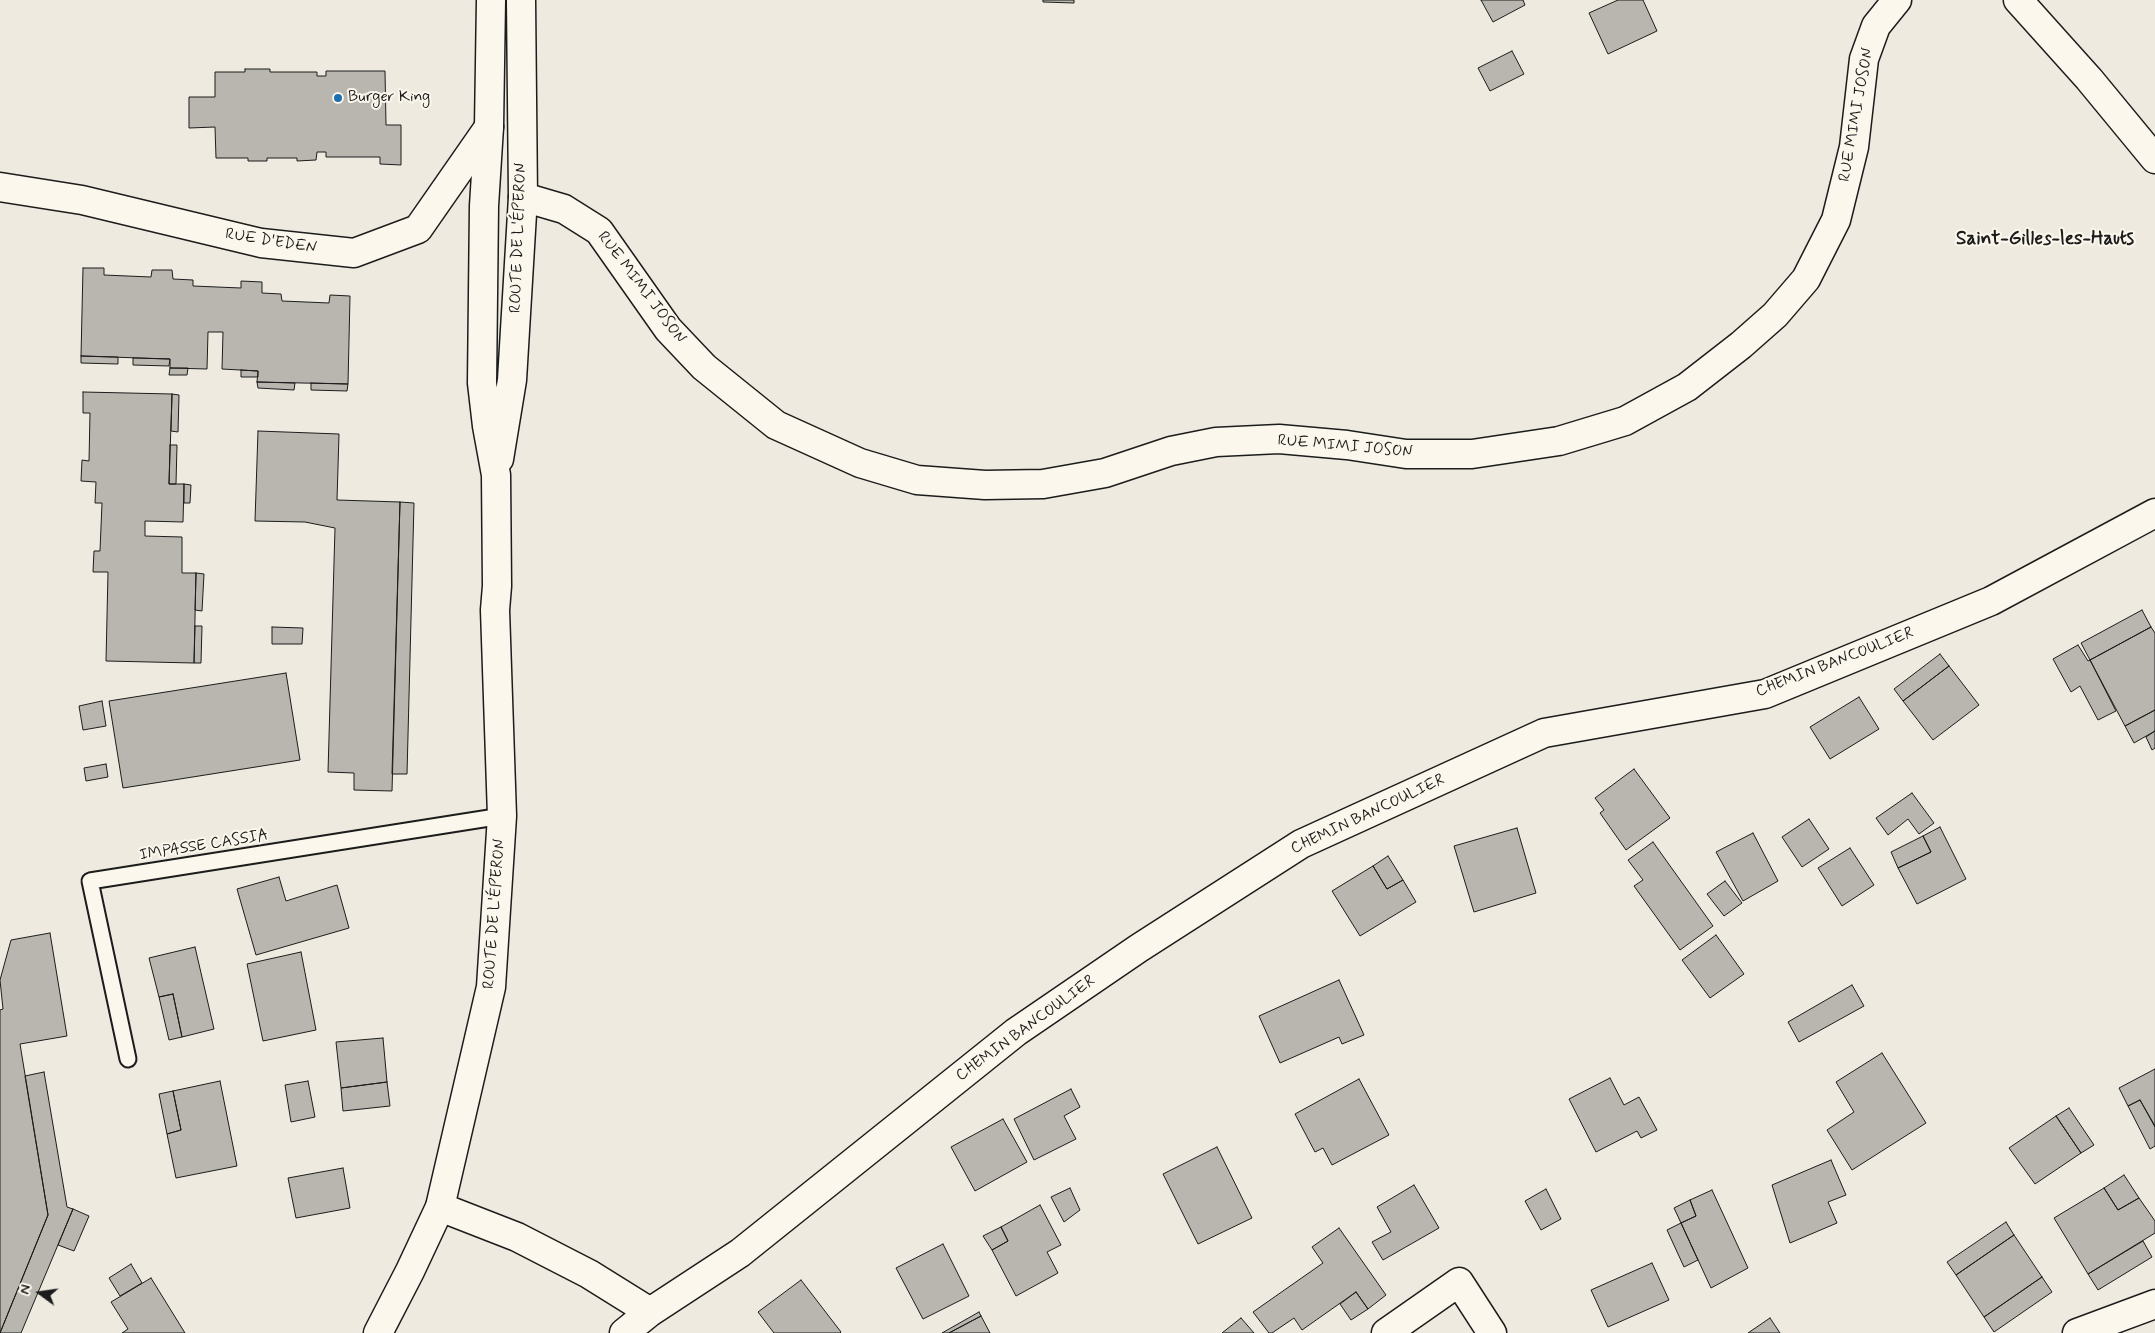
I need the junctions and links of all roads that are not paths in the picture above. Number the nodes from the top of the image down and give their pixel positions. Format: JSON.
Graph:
{"nodes":[{"id":1,"x":491,"y":0,"type":"edge"},
{"id":2,"x":521,"y":0,"type":"edge"},
{"id":3,"x":1898,"y":0,"type":"edge"},
{"id":4,"x":2018,"y":0,"type":"edge"},
{"id":5,"x":491,"y":34,"type":"junction"},
{"id":6,"x":489,"y":127,"type":"junction"},
{"id":7,"x":2155,"y":159,"type":"edge"},
{"id":8,"x":0,"y":187,"type":"edge"},
{"id":9,"x":523,"y":198,"type":"junction"},
{"id":10,"x":496,"y":475,"type":"junction"},
{"id":11,"x":2155,"y":514,"type":"edge"},
{"id":12,"x":502,"y":816,"type":"junction"},
{"id":13,"x":128,"y":1059,"type":"dead end"},
{"id":14,"x":440,"y":1207,"type":"junction"},
{"id":15,"x":2155,"y":1304,"type":"edge"},
{"id":16,"x":650,"y":1312,"type":"junction"},
{"id":17,"x":378,"y":1333,"type":"edge"},
{"id":18,"x":624,"y":1333,"type":"edge"},
{"id":19,"x":1386,"y":1333,"type":"edge"},
{"id":20,"x":1492,"y":1333,"type":"edge"},
{"id":21,"x":2077,"y":1333,"type":"edge"}],
"edges":[{"from":1,"to":5,"type":"street","name":"ROUTE DE L'ÉPERON"},
{"from":2,"to":9,"type":"street","name":"ROUTE DE L'ÉPERON"},
{"from":3,"to":9,"type":"street","name":"RUE MIMI JOSON"},
{"from":4,"to":7,"type":"street"},
{"from":5,"to":6,"type":"street","name":"ROUTE DE L'ÉPERON"},
{"from":5,"to":9,"type":"street"},
{"from":6,"to":8,"type":"street","name":"RUE D'EDEN"},
{"from":6,"to":10,"type":"street","name":"ROUTE DE L'ÉPERON"},
{"from":9,"to":10,"type":"street","name":"ROUTE DE L'ÉPERON"},
{"from":10,"to":12,"type":"street","name":"ROUTE DE L'ÉPERON"},
{"from":11,"to":16,"type":"street","name":"CHEMIN BANCOULIER"},
{"from":12,"to":13,"type":"lane","name":"IMPASSE CASSIA"},
{"from":12,"to":14,"type":"street","name":"ROUTE DE L'ÉPERON"},
{"from":14,"to":16,"type":"street"},
{"from":14,"to":17,"type":"street","name":"ROUTE DE L'ÉPERON"},
{"from":15,"to":21,"type":"street"},
{"from":16,"to":18,"type":"street","name":"CHEMIN BANCOULIER"},
{"from":19,"to":20,"type":"street"}]}
